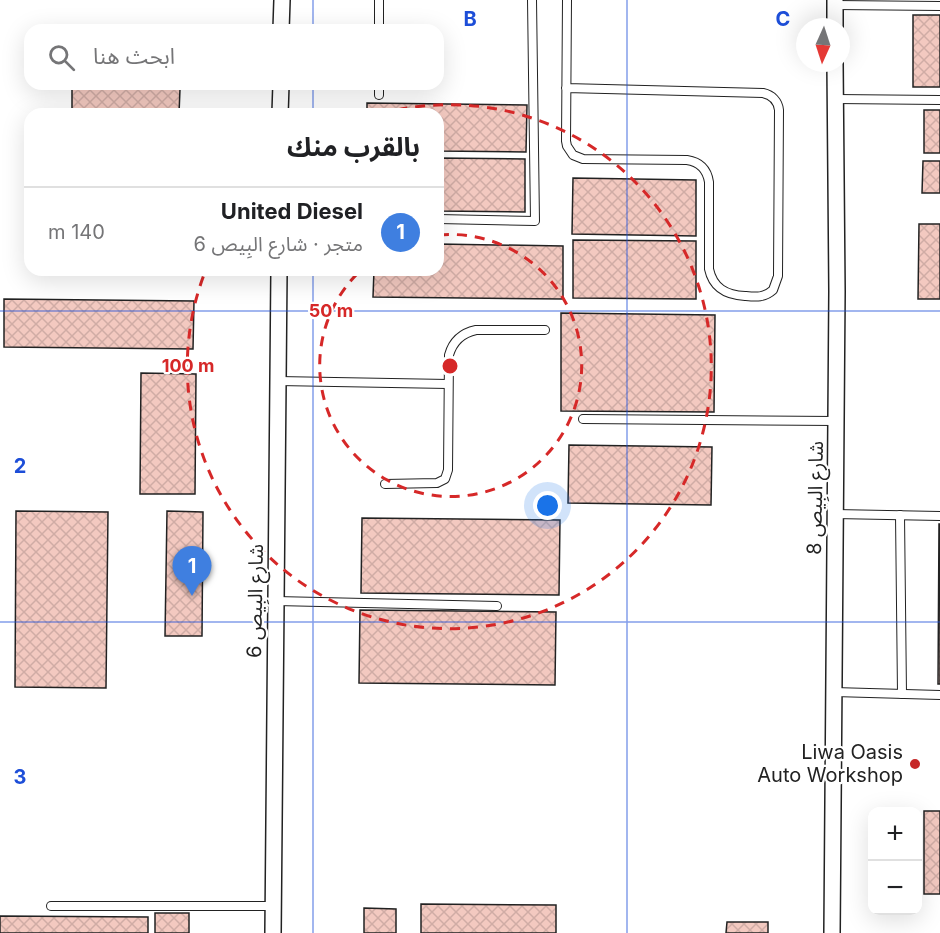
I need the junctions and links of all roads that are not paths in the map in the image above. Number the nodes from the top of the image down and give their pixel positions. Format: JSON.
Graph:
{"nodes":[{"id":1,"x":282,"y":0,"type":"edge"},
{"id":2,"x":379,"y":0,"type":"edge"},
{"id":3,"x":532,"y":0,"type":"edge"},
{"id":4,"x":567,"y":0,"type":"edge"},
{"id":5,"x":835,"y":3,"type":"edge"},
{"id":6,"x":940,"y":6,"type":"edge"},
{"id":7,"x":281,"y":24,"type":"edge"},
{"id":8,"x":379,"y":24,"type":"edge"},
{"id":9,"x":835,"y":72,"type":"edge"},
{"id":10,"x":567,"y":88,"type":"junction"},
{"id":11,"x":281,"y":90,"type":"edge"},
{"id":12,"x":379,"y":90,"type":"edge"},
{"id":13,"x":379,"y":95,"type":"dead end"},
{"id":14,"x":836,"y":99,"type":"junction"},
{"id":15,"x":940,"y":100,"type":"edge"},
{"id":16,"x":280,"y":108,"type":"edge"},
{"id":17,"x":444,"y":219,"type":"edge"},
{"id":18,"x":279,"y":276,"type":"edge"},
{"id":19,"x":545,"y":330,"type":"dead end"},
{"id":20,"x":278,"y":381,"type":"junction"},
{"id":21,"x":448,"y":384,"type":"junction"},
{"id":22,"x":583,"y":419,"type":"dead end"},
{"id":23,"x":836,"y":421,"type":"junction"},
{"id":24,"x":385,"y":484,"type":"dead end"},
{"id":25,"x":835,"y":514,"type":"junction"},
{"id":26,"x":900,"y":515,"type":"junction"},
{"id":27,"x":940,"y":516,"type":"edge"},
{"id":28,"x":276,"y":601,"type":"junction"},
{"id":29,"x":497,"y":606,"type":"dead end"},
{"id":30,"x":834,"y":692,"type":"junction"},
{"id":31,"x":902,"y":694,"type":"junction"},
{"id":32,"x":940,"y":695,"type":"edge"},
{"id":33,"x":51,"y":906,"type":"dead end"},
{"id":34,"x":273,"y":906,"type":"junction"},
{"id":35,"x":273,"y":933,"type":"edge"},
{"id":36,"x":831,"y":933,"type":"edge"}],
"edges":[{"from":1,"to":7,"type":"street"},
{"from":2,"to":8,"type":"lane"},
{"from":3,"to":17,"type":"lane"},
{"from":4,"to":10,"type":"lane"},
{"from":5,"to":6,"type":"lane"},
{"from":9,"to":14,"type":"street","name":"شارع البِيص 8"},
{"from":10,"to":10,"type":"lane"},
{"from":11,"to":16,"type":"street"},
{"from":12,"to":13,"type":"lane"},
{"from":14,"to":15,"type":"lane"},
{"from":14,"to":23,"type":"street","name":"شارع البِيص 8"},
{"from":18,"to":20,"type":"street","name":"شارع البِيص 6"},
{"from":19,"to":21,"type":"lane"},
{"from":20,"to":21,"type":"lane"},
{"from":20,"to":28,"type":"street","name":"شارع البِيص 6"},
{"from":21,"to":24,"type":"lane"},
{"from":22,"to":23,"type":"lane"},
{"from":23,"to":25,"type":"street","name":"شارع البِيص 8"},
{"from":25,"to":26,"type":"lane"},
{"from":25,"to":30,"type":"street","name":"شارع البِيص 8"},
{"from":26,"to":27,"type":"lane"},
{"from":26,"to":31,"type":"lane"},
{"from":28,"to":29,"type":"lane"},
{"from":28,"to":34,"type":"street","name":"شارع البِيص 6"},
{"from":30,"to":31,"type":"lane"},
{"from":30,"to":36,"type":"street","name":"شارع البِيص 8"},
{"from":31,"to":32,"type":"lane"},
{"from":33,"to":34,"type":"lane"},
{"from":34,"to":35,"type":"street","name":"شارع البِيص 6"}]}
